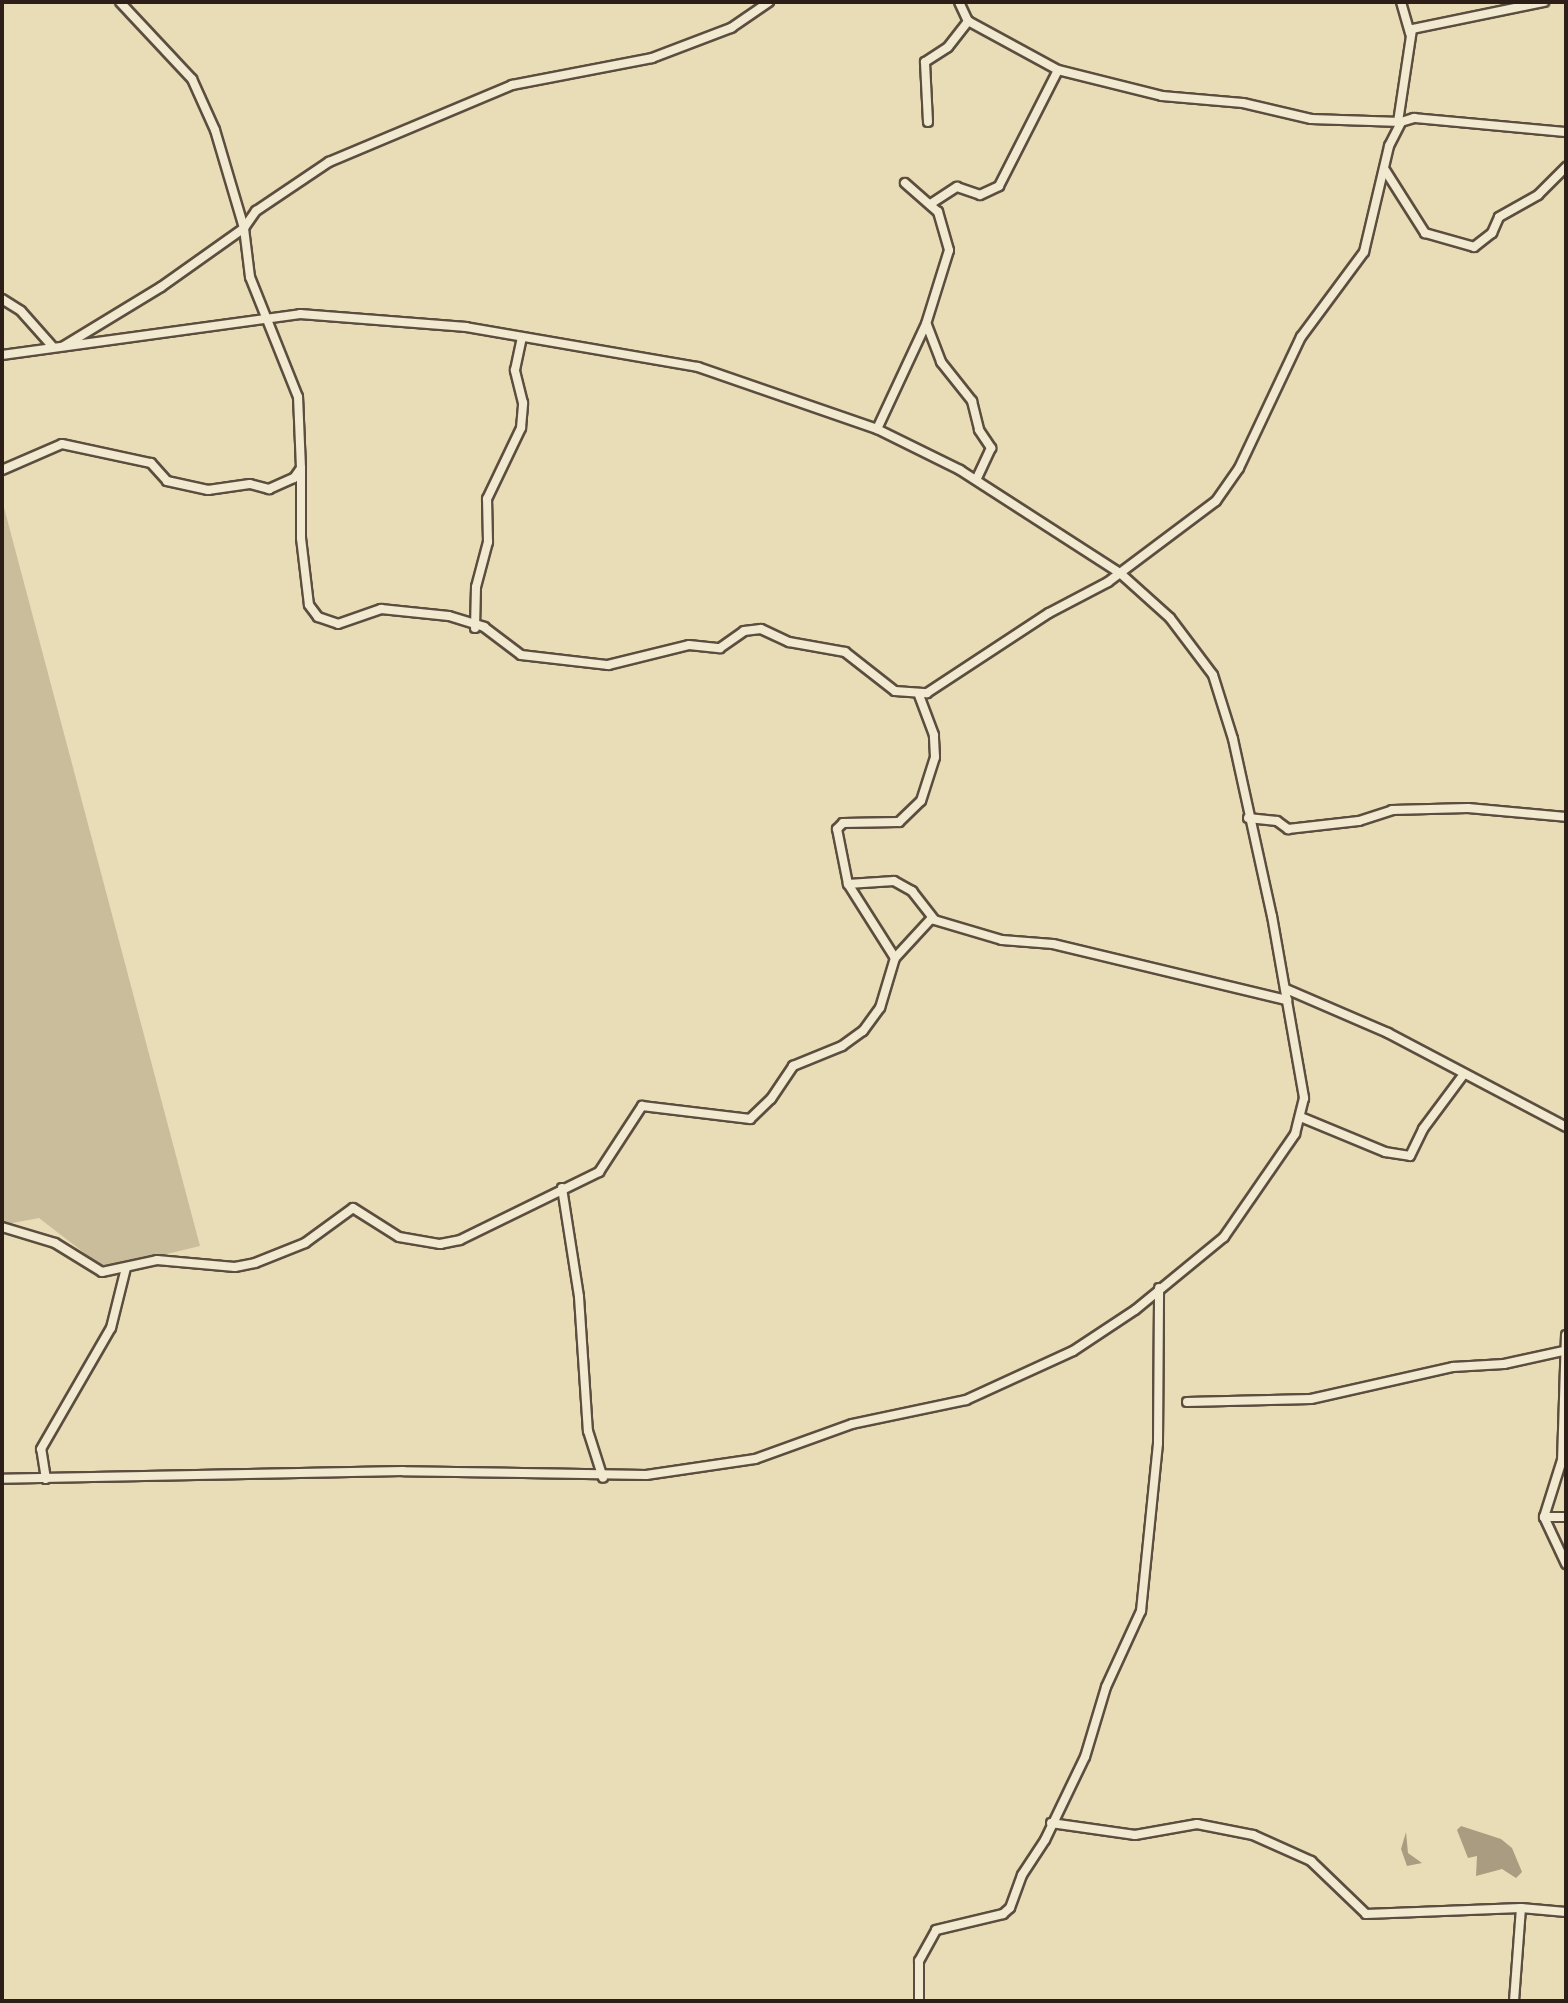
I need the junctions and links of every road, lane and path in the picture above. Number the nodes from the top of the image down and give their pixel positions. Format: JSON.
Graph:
{"nodes":[{"id":1,"x":120,"y":2,"type":"edge"},
{"id":2,"x":769,"y":2,"type":"edge"},
{"id":3,"x":959,"y":2,"type":"edge"},
{"id":4,"x":1401,"y":2,"type":"edge"},
{"id":5,"x":1544,"y":2,"type":"edge"},
{"id":6,"x":968,"y":21,"type":"junction"},
{"id":7,"x":1410,"y":34,"type":"junction"},
{"id":8,"x":1058,"y":70,"type":"junction"},
{"id":9,"x":928,"y":122,"type":"dead end"},
{"id":10,"x":1400,"y":122,"type":"junction"},
{"id":11,"x":1566,"y":132,"type":"edge"},
{"id":12,"x":1566,"y":167,"type":"edge"},
{"id":13,"x":1385,"y":170,"type":"junction"},
{"id":14,"x":905,"y":183,"type":"dead end"},
{"id":15,"x":932,"y":203,"type":"junction"},
{"id":16,"x":244,"y":228,"type":"junction"},
{"id":17,"x":2,"y":299,"type":"edge"},
{"id":18,"x":272,"y":321,"type":"junction"},
{"id":19,"x":926,"y":324,"type":"junction"},
{"id":20,"x":522,"y":338,"type":"junction"},
{"id":21,"x":58,"y":347,"type":"junction"},
{"id":22,"x":2,"y":355,"type":"edge"},
{"id":23,"x":877,"y":429,"type":"junction"},
{"id":24,"x":301,"y":468,"type":"junction"},
{"id":25,"x":2,"y":470,"type":"edge"},
{"id":26,"x":976,"y":480,"type":"junction"},
{"id":27,"x":1120,"y":573,"type":"junction"},
{"id":28,"x":475,"y":628,"type":"junction"},
{"id":29,"x":919,"y":695,"type":"junction"},
{"id":30,"x":1566,"y":817,"type":"edge"},
{"id":31,"x":1248,"y":818,"type":"junction"},
{"id":32,"x":848,"y":884,"type":"junction"},
{"id":33,"x":934,"y":919,"type":"junction"},
{"id":34,"x":895,"y":958,"type":"junction"},
{"id":35,"x":1286,"y":989,"type":"junction"},
{"id":36,"x":1287,"y":1000,"type":"junction"},
{"id":37,"x":1464,"y":1074,"type":"junction"},
{"id":38,"x":1303,"y":1118,"type":"junction"},
{"id":39,"x":1566,"y":1127,"type":"edge"},
{"id":40,"x":562,"y":1188,"type":"junction"},
{"id":41,"x":2,"y":1227,"type":"edge"},
{"id":42,"x":126,"y":1268,"type":"junction"},
{"id":43,"x":1159,"y":1288,"type":"junction"},
{"id":44,"x":1566,"y":1335,"type":"edge"},
{"id":45,"x":1563,"y":1351,"type":"junction"},
{"id":46,"x":1187,"y":1402,"type":"dead end"},
{"id":47,"x":603,"y":1478,"type":"junction"},
{"id":48,"x":2,"y":1479,"type":"edge"},
{"id":49,"x":46,"y":1479,"type":"junction"},
{"id":50,"x":1544,"y":1517,"type":"junction"},
{"id":51,"x":1566,"y":1517,"type":"edge"},
{"id":52,"x":1566,"y":1564,"type":"edge"},
{"id":53,"x":1051,"y":1823,"type":"junction"},
{"id":54,"x":1521,"y":1908,"type":"junction"},
{"id":55,"x":1566,"y":1912,"type":"edge"},
{"id":56,"x":919,"y":2001,"type":"edge"},
{"id":57,"x":1514,"y":2001,"type":"edge"}],
"edges":[{"from":1,"to":16,"type":"street"},
{"from":2,"to":16,"type":"street"},
{"from":3,"to":6,"type":"street"},
{"from":4,"to":7,"type":"street"},
{"from":5,"to":7,"type":"street"},
{"from":6,"to":8,"type":"street"},
{"from":6,"to":9,"type":"street"},
{"from":7,"to":10,"type":"street"},
{"from":8,"to":10,"type":"street"},
{"from":8,"to":15,"type":"street"},
{"from":10,"to":11,"type":"street"},
{"from":10,"to":13,"type":"street"},
{"from":12,"to":13,"type":"street"},
{"from":13,"to":27,"type":"street"},
{"from":14,"to":15,"type":"street"},
{"from":15,"to":19,"type":"street"},
{"from":16,"to":18,"type":"street"},
{"from":16,"to":21,"type":"street"},
{"from":17,"to":21,"type":"street"},
{"from":18,"to":20,"type":"street"},
{"from":18,"to":21,"type":"street"},
{"from":18,"to":24,"type":"street"},
{"from":19,"to":23,"type":"street"},
{"from":19,"to":26,"type":"street"},
{"from":20,"to":23,"type":"street"},
{"from":20,"to":28,"type":"street"},
{"from":21,"to":22,"type":"street"},
{"from":23,"to":26,"type":"street"},
{"from":24,"to":25,"type":"street"},
{"from":24,"to":28,"type":"street"},
{"from":26,"to":27,"type":"street"},
{"from":27,"to":29,"type":"street"},
{"from":27,"to":31,"type":"street"},
{"from":28,"to":29,"type":"street"},
{"from":29,"to":32,"type":"street"},
{"from":30,"to":31,"type":"street"},
{"from":31,"to":35,"type":"street"},
{"from":32,"to":33,"type":"street"},
{"from":32,"to":34,"type":"street"},
{"from":33,"to":34,"type":"street"},
{"from":33,"to":36,"type":"street"},
{"from":34,"to":40,"type":"street"},
{"from":35,"to":36,"type":"street"},
{"from":35,"to":37,"type":"street"},
{"from":36,"to":38,"type":"street"},
{"from":37,"to":38,"type":"street"},
{"from":37,"to":39,"type":"street"},
{"from":38,"to":43,"type":"street"},
{"from":40,"to":42,"type":"street"},
{"from":40,"to":47,"type":"street"},
{"from":41,"to":42,"type":"street"},
{"from":42,"to":49,"type":"street"},
{"from":43,"to":47,"type":"street"},
{"from":43,"to":53,"type":"street"},
{"from":44,"to":45,"type":"street"},
{"from":45,"to":46,"type":"street"},
{"from":45,"to":50,"type":"street"},
{"from":47,"to":49,"type":"street"},
{"from":48,"to":49,"type":"street"},
{"from":50,"to":51,"type":"street"},
{"from":50,"to":52,"type":"street"},
{"from":53,"to":54,"type":"street"},
{"from":53,"to":56,"type":"street"},
{"from":54,"to":55,"type":"street"},
{"from":54,"to":57,"type":"street"}]}
